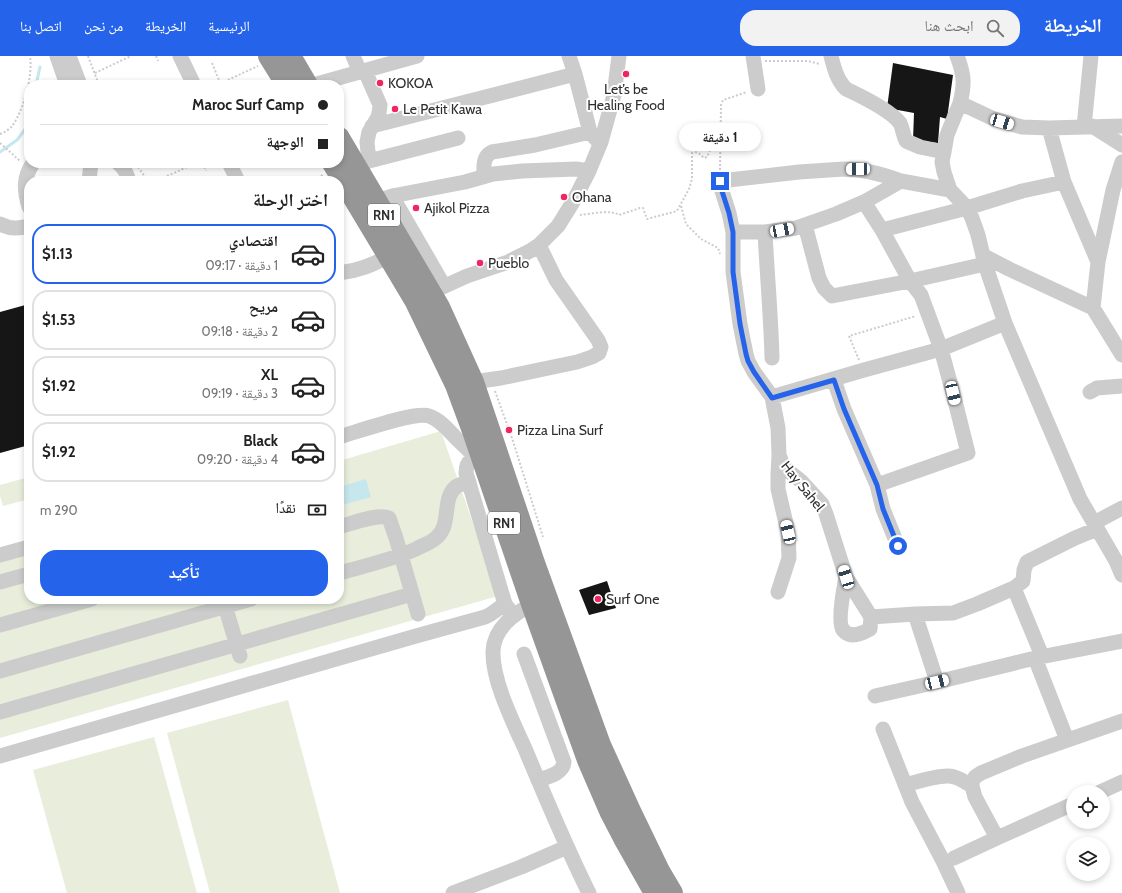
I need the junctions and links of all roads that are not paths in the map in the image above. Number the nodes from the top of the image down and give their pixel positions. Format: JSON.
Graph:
{"nodes":[{"id":1,"x":57,"y":56,"type":"edge"},
{"id":2,"x":69,"y":56,"type":"edge"},
{"id":3,"x":180,"y":56,"type":"edge"},
{"id":4,"x":353,"y":56,"type":"edge"},
{"id":5,"x":416,"y":56,"type":"edge"},
{"id":6,"x":569,"y":56,"type":"edge"},
{"id":7,"x":619,"y":56,"type":"edge"},
{"id":8,"x":957,"y":56,"type":"edge"},
{"id":9,"x":1091,"y":56,"type":"edge"},
{"id":10,"x":277,"y":57,"type":"edge"},
{"id":11,"x":753,"y":58,"type":"edge"},
{"id":12,"x":832,"y":62,"type":"edge"},
{"id":13,"x":363,"y":72,"type":"junction"},
{"id":14,"x":575,"y":74,"type":"junction"},
{"id":15,"x":65,"y":80,"type":"edge"},
{"id":16,"x":78,"y":80,"type":"edge"},
{"id":17,"x":192,"y":80,"type":"edge"},
{"id":18,"x":285,"y":80,"type":"edge"},
{"id":19,"x":302,"y":80,"type":"edge"},
{"id":20,"x":332,"y":80,"type":"edge"},
{"id":21,"x":758,"y":89,"type":"road end"},
{"id":22,"x":960,"y":103,"type":"junction"},
{"id":23,"x":372,"y":126,"type":"junction"},
{"id":24,"x":1088,"y":126,"type":"junction"},
{"id":25,"x":1122,"y":126,"type":"edge"},
{"id":26,"x":1048,"y":128,"type":"junction"},
{"id":27,"x":596,"y":137,"type":"junction"},
{"id":28,"x":458,"y":138,"type":"dead end"},
{"id":29,"x":344,"y":144,"type":"edge"},
{"id":30,"x":1122,"y":145,"type":"edge"},
{"id":31,"x":944,"y":152,"type":"junction"},
{"id":32,"x":1122,"y":162,"type":"edge"},
{"id":33,"x":362,"y":164,"type":"junction"},
{"id":34,"x":589,"y":171,"type":"junction"},
{"id":35,"x":484,"y":176,"type":"junction"},
{"id":36,"x":901,"y":180,"type":"junction"},
{"id":37,"x":344,"y":181,"type":"edge"},
{"id":38,"x":1064,"y":182,"type":"junction"},
{"id":39,"x":950,"y":190,"type":"junction"},
{"id":40,"x":384,"y":198,"type":"junction"},
{"id":41,"x":864,"y":202,"type":"junction"},
{"id":42,"x":967,"y":208,"type":"junction"},
{"id":43,"x":0,"y":224,"type":"edge"},
{"id":44,"x":805,"y":225,"type":"junction"},
{"id":45,"x":24,"y":227,"type":"edge"},
{"id":46,"x":882,"y":230,"type":"junction"},
{"id":47,"x":733,"y":232,"type":"junction"},
{"id":48,"x":765,"y":232,"type":"junction"},
{"id":49,"x":540,"y":245,"type":"junction"},
{"id":50,"x":389,"y":256,"type":"junction"},
{"id":51,"x":984,"y":260,"type":"junction"},
{"id":52,"x":1098,"y":262,"type":"junction"},
{"id":53,"x":344,"y":273,"type":"edge"},
{"id":54,"x":910,"y":281,"type":"junction"},
{"id":55,"x":430,"y":293,"type":"junction"},
{"id":56,"x":1093,"y":308,"type":"junction"},
{"id":57,"x":1005,"y":323,"type":"junction"},
{"id":58,"x":1116,"y":336,"type":"edge"},
{"id":59,"x":941,"y":349,"type":"junction"},
{"id":60,"x":1122,"y":356,"type":"edge"},
{"id":61,"x":772,"y":358,"type":"dead end"},
{"id":62,"x":834,"y":380,"type":"junction"},
{"id":63,"x":472,"y":382,"type":"junction"},
{"id":64,"x":1122,"y":386,"type":"edge"},
{"id":65,"x":1090,"y":392,"type":"dead end"},
{"id":66,"x":772,"y":398,"type":"junction"},
{"id":67,"x":344,"y":436,"type":"edge"},
{"id":68,"x":484,"y":454,"type":"junction"},
{"id":69,"x":779,"y":455,"type":"junction"},
{"id":70,"x":469,"y":482,"type":"junction"},
{"id":71,"x":877,"y":485,"type":"junction"},
{"id":72,"x":1122,"y":508,"type":"edge"},
{"id":73,"x":344,"y":526,"type":"edge"},
{"id":74,"x":1096,"y":526,"type":"junction"},
{"id":75,"x":898,"y":546,"type":"dead end"},
{"id":76,"x":24,"y":548,"type":"edge"},
{"id":77,"x":0,"y":555,"type":"edge"},
{"id":78,"x":401,"y":556,"type":"junction"},
{"id":79,"x":344,"y":572,"type":"edge"},
{"id":80,"x":24,"y":575,"type":"edge"},
{"id":81,"x":1122,"y":575,"type":"edge"},
{"id":82,"x":846,"y":577,"type":"junction"},
{"id":83,"x":0,"y":582,"type":"edge"},
{"id":84,"x":1014,"y":588,"type":"junction"},
{"id":85,"x":778,"y":592,"type":"dead end"},
{"id":86,"x":412,"y":594,"type":"junction"},
{"id":87,"x":74,"y":604,"type":"edge"},
{"id":88,"x":221,"y":604,"type":"edge"},
{"id":89,"x":224,"y":604,"type":"edge"},
{"id":90,"x":517,"y":608,"type":"junction"},
{"id":91,"x":418,"y":614,"type":"dead end"},
{"id":92,"x":915,"y":614,"type":"junction"},
{"id":93,"x":871,"y":617,"type":"junction"},
{"id":94,"x":0,"y":625,"type":"edge"},
{"id":95,"x":1122,"y":641,"type":"edge"},
{"id":96,"x":238,"y":650,"type":"junction"},
{"id":97,"x":524,"y":654,"type":"dead end"},
{"id":98,"x":1039,"y":657,"type":"junction"},
{"id":99,"x":0,"y":671,"type":"edge"},
{"id":100,"x":937,"y":682,"type":"junction"},
{"id":101,"x":875,"y":696,"type":"dead end"},
{"id":102,"x":0,"y":712,"type":"edge"},
{"id":103,"x":1122,"y":721,"type":"edge"},
{"id":104,"x":883,"y":729,"type":"dead end"},
{"id":105,"x":1067,"y":740,"type":"junction"},
{"id":106,"x":0,"y":756,"type":"edge"},
{"id":107,"x":538,"y":780,"type":"junction"},
{"id":108,"x":1122,"y":782,"type":"edge"},
{"id":109,"x":905,"y":785,"type":"junction"},
{"id":110,"x":972,"y":786,"type":"junction"},
{"id":111,"x":1110,"y":787,"type":"edge"},
{"id":112,"x":1066,"y":807,"type":"edge"},
{"id":113,"x":997,"y":838,"type":"junction"},
{"id":114,"x":567,"y":847,"type":"junction"},
{"id":115,"x":954,"y":858,"type":"dead end"},
{"id":116,"x":453,"y":893,"type":"edge"},
{"id":117,"x":589,"y":893,"type":"edge"},
{"id":118,"x":655,"y":893,"type":"edge"},
{"id":119,"x":672,"y":893,"type":"edge"},
{"id":120,"x":958,"y":893,"type":"edge"}],
"edges":[{"from":1,"to":15,"type":"street"},
{"from":2,"to":16,"type":"street"},
{"from":3,"to":17,"type":"street"},
{"from":4,"to":13,"type":"street"},
{"from":5,"to":13,"type":"street"},
{"from":6,"to":14,"type":"street"},
{"from":7,"to":27,"type":"street"},
{"from":8,"to":22,"type":"street"},
{"from":9,"to":24,"type":"street"},
{"from":10,"to":18,"type":"highway"},
{"from":10,"to":19,"type":"highway"},
{"from":11,"to":21,"type":"street"},
{"from":12,"to":31,"type":"street"},
{"from":13,"to":20,"type":"street"},
{"from":13,"to":23,"type":"street"},
{"from":14,"to":23,"type":"street"},
{"from":14,"to":27,"type":"street"},
{"from":22,"to":26,"type":"street"},
{"from":22,"to":31,"type":"street"},
{"from":23,"to":33,"type":"street"},
{"from":24,"to":25,"type":"street"},
{"from":24,"to":26,"type":"street"},
{"from":24,"to":30,"type":"street"},
{"from":26,"to":38,"type":"street"},
{"from":27,"to":34,"type":"street"},
{"from":27,"to":35,"type":"street"},
{"from":28,"to":33,"type":"street"},
{"from":29,"to":33,"type":"highway","number":"RN1"},
{"from":31,"to":39,"type":"street"},
{"from":32,"to":52,"type":"street"},
{"from":33,"to":40,"type":"highway","number":"RN1"},
{"from":34,"to":35,"type":"street"},
{"from":34,"to":49,"type":"street"},
{"from":35,"to":40,"type":"street"},
{"from":36,"to":39,"type":"street"},
{"from":36,"to":41,"type":"street"},
{"from":36,"to":47,"type":"street"},
{"from":37,"to":50,"type":"highway","number":"RN1"},
{"from":38,"to":42,"type":"street"},
{"from":38,"to":52,"type":"street"},
{"from":39,"to":42,"type":"street"},
{"from":40,"to":55,"type":"highway","number":"RN1"},
{"from":41,"to":44,"type":"street"},
{"from":41,"to":46,"type":"street"},
{"from":42,"to":46,"type":"street"},
{"from":42,"to":51,"type":"street"},
{"from":43,"to":45,"type":"street"},
{"from":44,"to":48,"type":"street"},
{"from":44,"to":54,"type":"street"},
{"from":46,"to":54,"type":"street"},
{"from":47,"to":48,"type":"street"},
{"from":47,"to":66,"type":"street"},
{"from":48,"to":61,"type":"street"},
{"from":49,"to":55,"type":"street"},
{"from":49,"to":63,"type":"street"},
{"from":50,"to":53,"type":"street"},
{"from":50,"to":55,"type":"highway","number":"RN1"},
{"from":51,"to":54,"type":"street"},
{"from":51,"to":56,"type":"street"},
{"from":51,"to":57,"type":"street"},
{"from":52,"to":56,"type":"street"},
{"from":54,"to":59,"type":"street"},
{"from":55,"to":63,"type":"highway","number":"RN1"},
{"from":55,"to":68,"type":"highway","number":"RN1"},
{"from":56,"to":58,"type":"street"},
{"from":57,"to":59,"type":"street"},
{"from":57,"to":74,"type":"street"},
{"from":58,"to":60,"type":"street"},
{"from":59,"to":62,"type":"street"},
{"from":59,"to":71,"type":"street"},
{"from":62,"to":66,"type":"street"},
{"from":62,"to":71,"type":"street"},
{"from":63,"to":68,"type":"highway","number":"RN1"},
{"from":64,"to":65,"type":"street"},
{"from":66,"to":69,"type":"street","name":"Hay Sahel"},
{"from":67,"to":68,"type":"street"},
{"from":68,"to":70,"type":"street"},
{"from":68,"to":90,"type":"highway","number":"RN1"},
{"from":68,"to":119,"type":"highway","number":"RN1"},
{"from":69,"to":82,"type":"street","name":"Hay Sahel"},
{"from":69,"to":85,"type":"street"},
{"from":70,"to":78,"type":"street"},
{"from":70,"to":90,"type":"street"},
{"from":71,"to":75,"type":"street"},
{"from":72,"to":74,"type":"street"},
{"from":73,"to":78,"type":"street"},
{"from":74,"to":81,"type":"street"},
{"from":74,"to":84,"type":"street"},
{"from":76,"to":77,"type":"street"},
{"from":78,"to":79,"type":"street"},
{"from":78,"to":86,"type":"street"},
{"from":80,"to":83,"type":"street"},
{"from":82,"to":93,"type":"street","name":"Hay Sahel"},
{"from":82,"to":93,"type":"street"},
{"from":84,"to":92,"type":"street"},
{"from":84,"to":98,"type":"street"},
{"from":86,"to":91,"type":"street"},
{"from":86,"to":96,"type":"street"},
{"from":87,"to":94,"type":"street"},
{"from":88,"to":99,"type":"street"},
{"from":89,"to":96,"type":"street"},
{"from":90,"to":106,"type":"street"},
{"from":90,"to":107,"type":"street"},
{"from":90,"to":118,"type":"highway","number":"RN1"},
{"from":92,"to":93,"type":"street"},
{"from":92,"to":100,"type":"street"},
{"from":95,"to":98,"type":"street"},
{"from":96,"to":102,"type":"street"},
{"from":97,"to":107,"type":"street"},
{"from":98,"to":100,"type":"street"},
{"from":98,"to":105,"type":"street"},
{"from":100,"to":101,"type":"street"},
{"from":103,"to":105,"type":"street"},
{"from":104,"to":109,"type":"street"},
{"from":105,"to":110,"type":"street"},
{"from":107,"to":114,"type":"street"},
{"from":108,"to":111,"type":"street"},
{"from":109,"to":110,"type":"street"},
{"from":109,"to":120,"type":"street"},
{"from":110,"to":113,"type":"street"},
{"from":112,"to":113,"type":"street"},
{"from":113,"to":115,"type":"street"},
{"from":114,"to":116,"type":"street"},
{"from":114,"to":117,"type":"street"}]}
